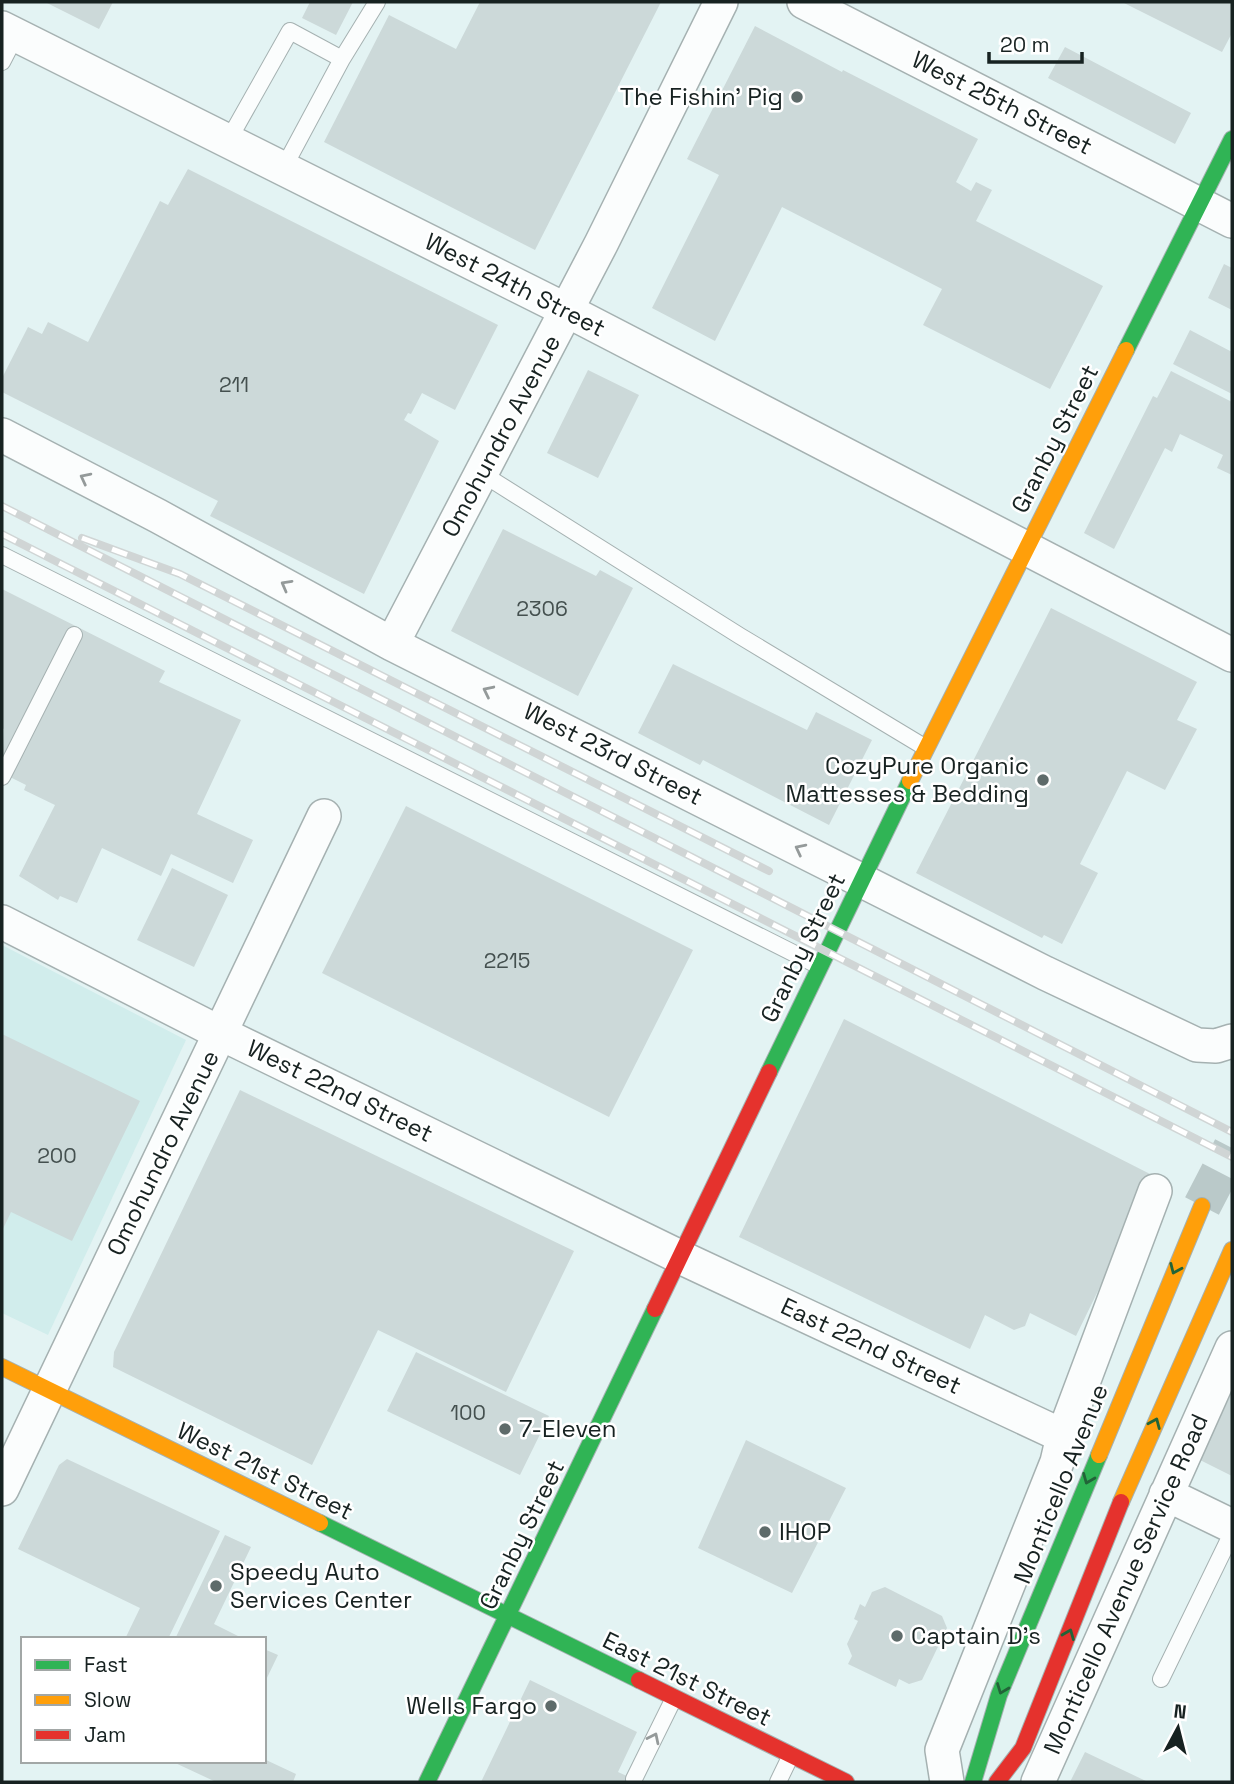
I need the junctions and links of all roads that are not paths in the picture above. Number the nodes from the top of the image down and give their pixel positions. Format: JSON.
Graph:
{"nodes":[{"id":1,"x":377,"y":2,"type":"edge"},
{"id":2,"x":721,"y":2,"type":"edge"},
{"id":3,"x":804,"y":2,"type":"edge"},
{"id":4,"x":6,"y":42,"type":"edge"},
{"id":5,"x":342,"y":59,"type":"junction"},
{"id":6,"x":1232,"y":139,"type":"edge"},
{"id":7,"x":228,"y":141,"type":"junction"},
{"id":8,"x":283,"y":169,"type":"junction"},
{"id":9,"x":1199,"y":204,"type":"junction"},
{"id":10,"x":1232,"y":221,"type":"edge"},
{"id":11,"x":566,"y":310,"type":"junction"},
{"id":12,"x":2,"y":435,"type":"edge"},
{"id":13,"x":481,"y":473,"type":"junction"},
{"id":14,"x":1026,"y":547,"type":"junction"},
{"id":15,"x":2,"y":555,"type":"edge"},
{"id":16,"x":74,"y":635,"type":"dead end"},
{"id":17,"x":392,"y":643,"type":"junction"},
{"id":18,"x":1232,"y":655,"type":"edge"},
{"id":19,"x":926,"y":748,"type":"junction"},
{"id":20,"x":2,"y":777,"type":"edge"},
{"id":21,"x":324,"y":816,"type":"dead end"},
{"id":22,"x":861,"y":880,"type":"junction"},
{"id":23,"x":2,"y":922,"type":"edge"},
{"id":24,"x":819,"y":966,"type":"junction"},
{"id":25,"x":220,"y":1033,"type":"junction"},
{"id":26,"x":1232,"y":1041,"type":"edge"},
{"id":27,"x":1156,"y":1191,"type":"dead end"},
{"id":28,"x":1202,"y":1206,"type":"tunnel mouth"},
{"id":29,"x":1232,"y":1250,"type":"edge"},
{"id":30,"x":680,"y":1257,"type":"junction"},
{"id":31,"x":1232,"y":1348,"type":"edge"},
{"id":32,"x":2,"y":1367,"type":"edge"},
{"id":33,"x":49,"y":1391,"type":"junction"},
{"id":34,"x":1063,"y":1436,"type":"junction"},
{"id":35,"x":2,"y":1489,"type":"edge"},
{"id":36,"x":1166,"y":1494,"type":"junction"},
{"id":37,"x":1232,"y":1526,"type":"edge"},
{"id":38,"x":1232,"y":1533,"type":"edge"},
{"id":39,"x":508,"y":1616,"type":"junction"},
{"id":40,"x":1161,"y":1679,"type":"dead end"},
{"id":41,"x":674,"y":1698,"type":"junction"},
{"id":42,"x":791,"y":1755,"type":"junction"},
{"id":43,"x":634,"y":1779,"type":"dead end"},
{"id":44,"x":427,"y":1782,"type":"edge"},
{"id":45,"x":778,"y":1782,"type":"edge"},
{"id":46,"x":846,"y":1782,"type":"edge"},
{"id":47,"x":947,"y":1782,"type":"edge"},
{"id":48,"x":972,"y":1782,"type":"edge"},
{"id":49,"x":997,"y":1782,"type":"edge"},
{"id":50,"x":1038,"y":1782,"type":"edge"}],
"edges":[{"from":1,"to":5,"type":"lane"},
{"from":2,"to":11,"type":"street","name":"Omohundro Avenue"},
{"from":3,"to":9,"type":"street","name":"West 25th Street"},
{"from":4,"to":7,"type":"street","name":"West 24th Street"},
{"from":5,"to":7,"type":"lane"},
{"from":5,"to":8,"type":"lane"},
{"from":6,"to":9,"type":"main road","name":"Granby Street"},
{"from":7,"to":8,"type":"street","name":"West 24th Street"},
{"from":8,"to":11,"type":"street","name":"West 24th Street"},
{"from":9,"to":10,"type":"street","name":"West 25th Street"},
{"from":9,"to":14,"type":"main road","name":"Granby Street"},
{"from":11,"to":13,"type":"street","name":"Omohundro Avenue"},
{"from":11,"to":14,"type":"street","name":"West 24th Street"},
{"from":17,"to":12,"type":"street","name":"West 23rd Street","one_way":true},
{"from":13,"to":17,"type":"street","name":"Omohundro Avenue"},
{"from":13,"to":19,"type":"lane"},
{"from":14,"to":18,"type":"street","name":"West 24th Street"},
{"from":14,"to":19,"type":"main road","name":"Granby Street"},
{"from":15,"to":24,"type":"lane"},
{"from":16,"to":20,"type":"lane"},
{"from":22,"to":17,"type":"street","name":"West 23rd Street","one_way":true},
{"from":19,"to":22,"type":"main road","name":"Granby Street"},
{"from":21,"to":25,"type":"street","name":"Omohundro Avenue"},
{"from":22,"to":24,"type":"main road","name":"Granby Street"},
{"from":22,"to":26,"type":"street","name":"West 23rd Street"},
{"from":23,"to":25,"type":"street","name":"West 22nd Street"},
{"from":24,"to":30,"type":"main road","name":"Granby Street"},
{"from":25,"to":30,"type":"street","name":"West 22nd Street"},
{"from":25,"to":33,"type":"street","name":"Omohundro Avenue"},
{"from":27,"to":34,"type":"street"},
{"from":28,"to":48,"type":"main road","name":"Monticello Avenue","one_way":true},
{"from":49,"to":29,"type":"main road","one_way":true},
{"from":30,"to":34,"type":"street","name":"East 22nd Street"},
{"from":30,"to":39,"type":"main road","name":"Granby Street"},
{"from":31,"to":36,"type":"street","name":"Monticello Avenue Service Road"},
{"from":32,"to":33,"type":"main road","name":"West 21st Street"},
{"from":33,"to":35,"type":"street","name":"Omohundro Avenue"},
{"from":33,"to":39,"type":"main road","name":"West 21st Street"},
{"from":34,"to":47,"type":"street"},
{"from":36,"to":37,"type":"street"},
{"from":36,"to":50,"type":"street","name":"Monticello Avenue Service Road"},
{"from":38,"to":40,"type":"lane"},
{"from":39,"to":41,"type":"main road","name":"East 21st Street"},
{"from":39,"to":44,"type":"main road","name":"Granby Street"},
{"from":41,"to":42,"type":"main road","name":"East 21st Street"},
{"from":43,"to":41,"type":"lane","one_way":true},
{"from":42,"to":45,"type":"lane"},
{"from":42,"to":46,"type":"main road","name":"East 21st Street"}]}
